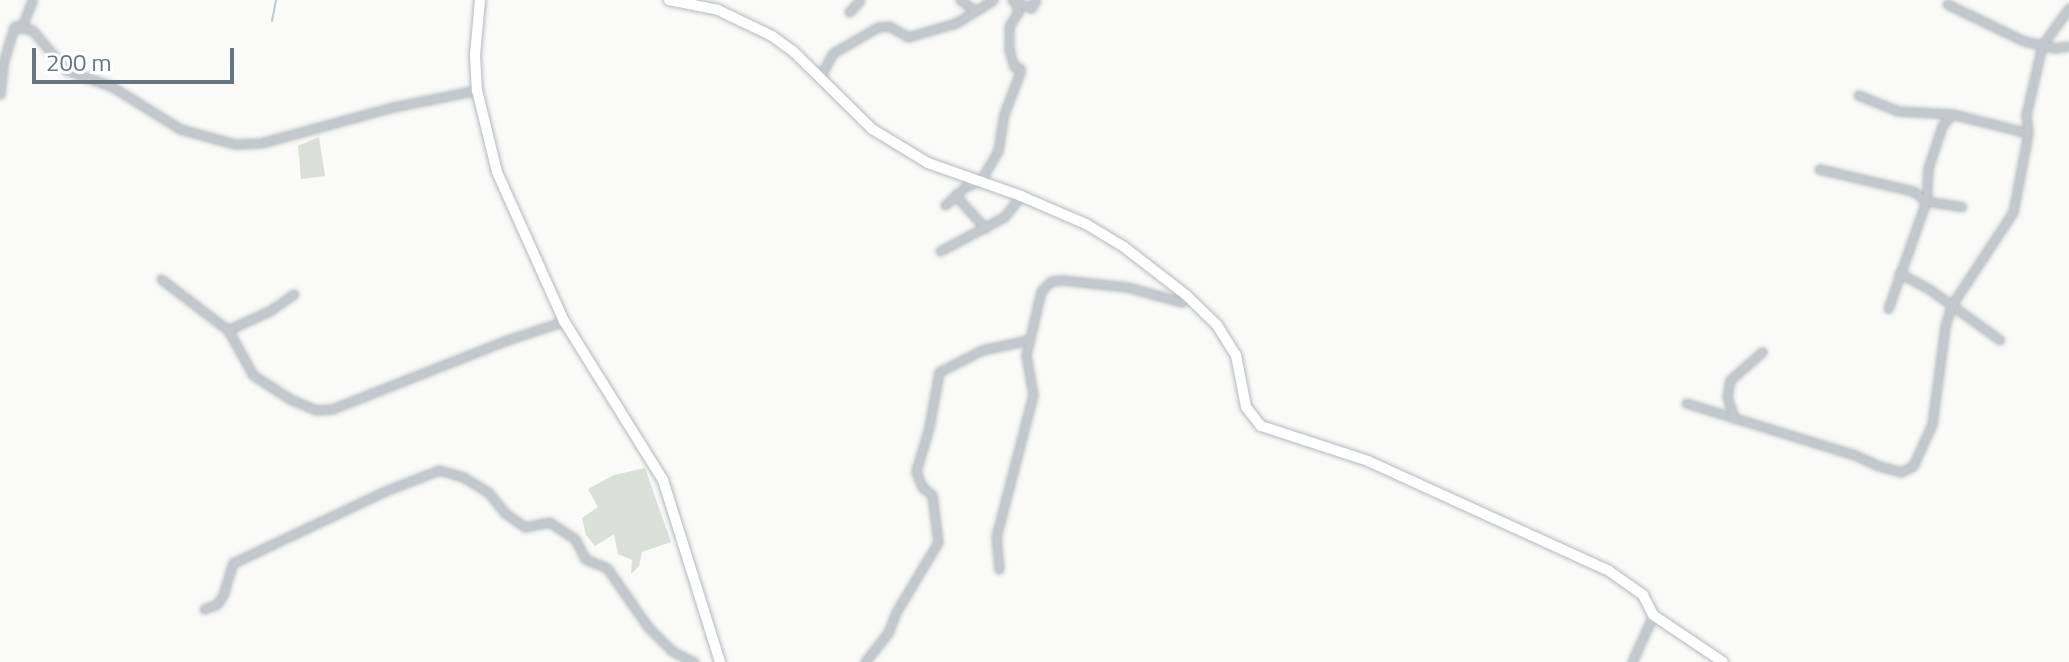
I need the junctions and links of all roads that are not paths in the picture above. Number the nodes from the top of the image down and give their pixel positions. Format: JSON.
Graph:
{"nodes":[{"id":1,"x":32,"y":0,"type":"edge"},
{"id":2,"x":480,"y":0,"type":"edge"},
{"id":3,"x":669,"y":0,"type":"edge"},
{"id":4,"x":860,"y":0,"type":"edge"},
{"id":5,"x":960,"y":0,"type":"edge"},
{"id":6,"x":993,"y":0,"type":"edge"},
{"id":7,"x":1036,"y":0,"type":"edge"},
{"id":8,"x":1014,"y":2,"type":"edge"},
{"id":9,"x":1947,"y":4,"type":"dead end"},
{"id":10,"x":2069,"y":8,"type":"edge"},
{"id":11,"x":976,"y":11,"type":"junction"},
{"id":12,"x":849,"y":12,"type":"dead end"},
{"id":13,"x":14,"y":27,"type":"junction"},
{"id":14,"x":2042,"y":45,"type":"junction"},
{"id":15,"x":2069,"y":46,"type":"edge"},
{"id":16,"x":3,"y":53,"type":"edge"},
{"id":17,"x":820,"y":77,"type":"junction"},
{"id":18,"x":477,"y":90,"type":"junction"},
{"id":19,"x":0,"y":94,"type":"edge"},
{"id":20,"x":1858,"y":95,"type":"dead end"},
{"id":21,"x":1952,"y":114,"type":"junction"},
{"id":22,"x":2028,"y":133,"type":"junction"},
{"id":23,"x":1819,"y":169,"type":"dead end"},
{"id":24,"x":984,"y":181,"type":"junction"},
{"id":25,"x":955,"y":195,"type":"junction"},
{"id":26,"x":1021,"y":196,"type":"junction"},
{"id":27,"x":1926,"y":201,"type":"junction"},
{"id":28,"x":945,"y":205,"type":"dead end"},
{"id":29,"x":1962,"y":207,"type":"dead end"},
{"id":30,"x":985,"y":228,"type":"junction"},
{"id":31,"x":940,"y":251,"type":"dead end"},
{"id":32,"x":1899,"y":273,"type":"junction"},
{"id":33,"x":161,"y":279,"type":"dead end"},
{"id":34,"x":294,"y":294,"type":"dead end"},
{"id":35,"x":1186,"y":295,"type":"junction"},
{"id":36,"x":1951,"y":306,"type":"junction"},
{"id":37,"x":1888,"y":309,"type":"dead end"},
{"id":38,"x":564,"y":321,"type":"junction"},
{"id":39,"x":228,"y":330,"type":"junction"},
{"id":40,"x":1028,"y":340,"type":"junction"},
{"id":41,"x":2000,"y":340,"type":"dead end"},
{"id":42,"x":1762,"y":352,"type":"dead end"},
{"id":43,"x":1686,"y":403,"type":"dead end"},
{"id":44,"x":1734,"y":418,"type":"junction"},
{"id":45,"x":999,"y":569,"type":"dead end"},
{"id":46,"x":204,"y":609,"type":"dead end"},
{"id":47,"x":1653,"y":615,"type":"junction"},
{"id":48,"x":694,"y":662,"type":"edge"},
{"id":49,"x":719,"y":662,"type":"edge"},
{"id":50,"x":865,"y":662,"type":"edge"},
{"id":51,"x":1632,"y":662,"type":"edge"},
{"id":52,"x":1723,"y":662,"type":"edge"}],
"edges":[{"from":1,"to":13,"type":"street"},
{"from":2,"to":18,"type":"main road"},
{"from":3,"to":17,"type":"main road"},
{"from":4,"to":12,"type":"street"},
{"from":5,"to":11,"type":"street"},
{"from":6,"to":11,"type":"street"},
{"from":7,"to":8,"type":"street"},
{"from":8,"to":24,"type":"street"},
{"from":9,"to":14,"type":"street"},
{"from":10,"to":14,"type":"street"},
{"from":11,"to":17,"type":"street"},
{"from":13,"to":16,"type":"street"},
{"from":13,"to":18,"type":"street"},
{"from":14,"to":15,"type":"street"},
{"from":14,"to":22,"type":"street"},
{"from":16,"to":19,"type":"street"},
{"from":17,"to":24,"type":"main road"},
{"from":18,"to":38,"type":"main road"},
{"from":20,"to":21,"type":"street"},
{"from":21,"to":22,"type":"street"},
{"from":21,"to":27,"type":"street"},
{"from":22,"to":36,"type":"street"},
{"from":23,"to":27,"type":"street"},
{"from":24,"to":25,"type":"street"},
{"from":24,"to":26,"type":"main road"},
{"from":25,"to":28,"type":"street"},
{"from":25,"to":30,"type":"street"},
{"from":26,"to":30,"type":"street"},
{"from":26,"to":35,"type":"main road"},
{"from":27,"to":29,"type":"street"},
{"from":27,"to":32,"type":"street"},
{"from":30,"to":31,"type":"street"},
{"from":32,"to":36,"type":"street"},
{"from":32,"to":37,"type":"street"},
{"from":33,"to":39,"type":"street"},
{"from":34,"to":39,"type":"street"},
{"from":35,"to":40,"type":"street"},
{"from":35,"to":47,"type":"main road"},
{"from":36,"to":41,"type":"street"},
{"from":36,"to":44,"type":"street"},
{"from":38,"to":39,"type":"street"},
{"from":38,"to":49,"type":"main road"},
{"from":40,"to":45,"type":"street"},
{"from":40,"to":50,"type":"street"},
{"from":42,"to":44,"type":"street"},
{"from":43,"to":44,"type":"street"},
{"from":46,"to":48,"type":"street"},
{"from":47,"to":51,"type":"street"},
{"from":47,"to":52,"type":"main road"}]}
